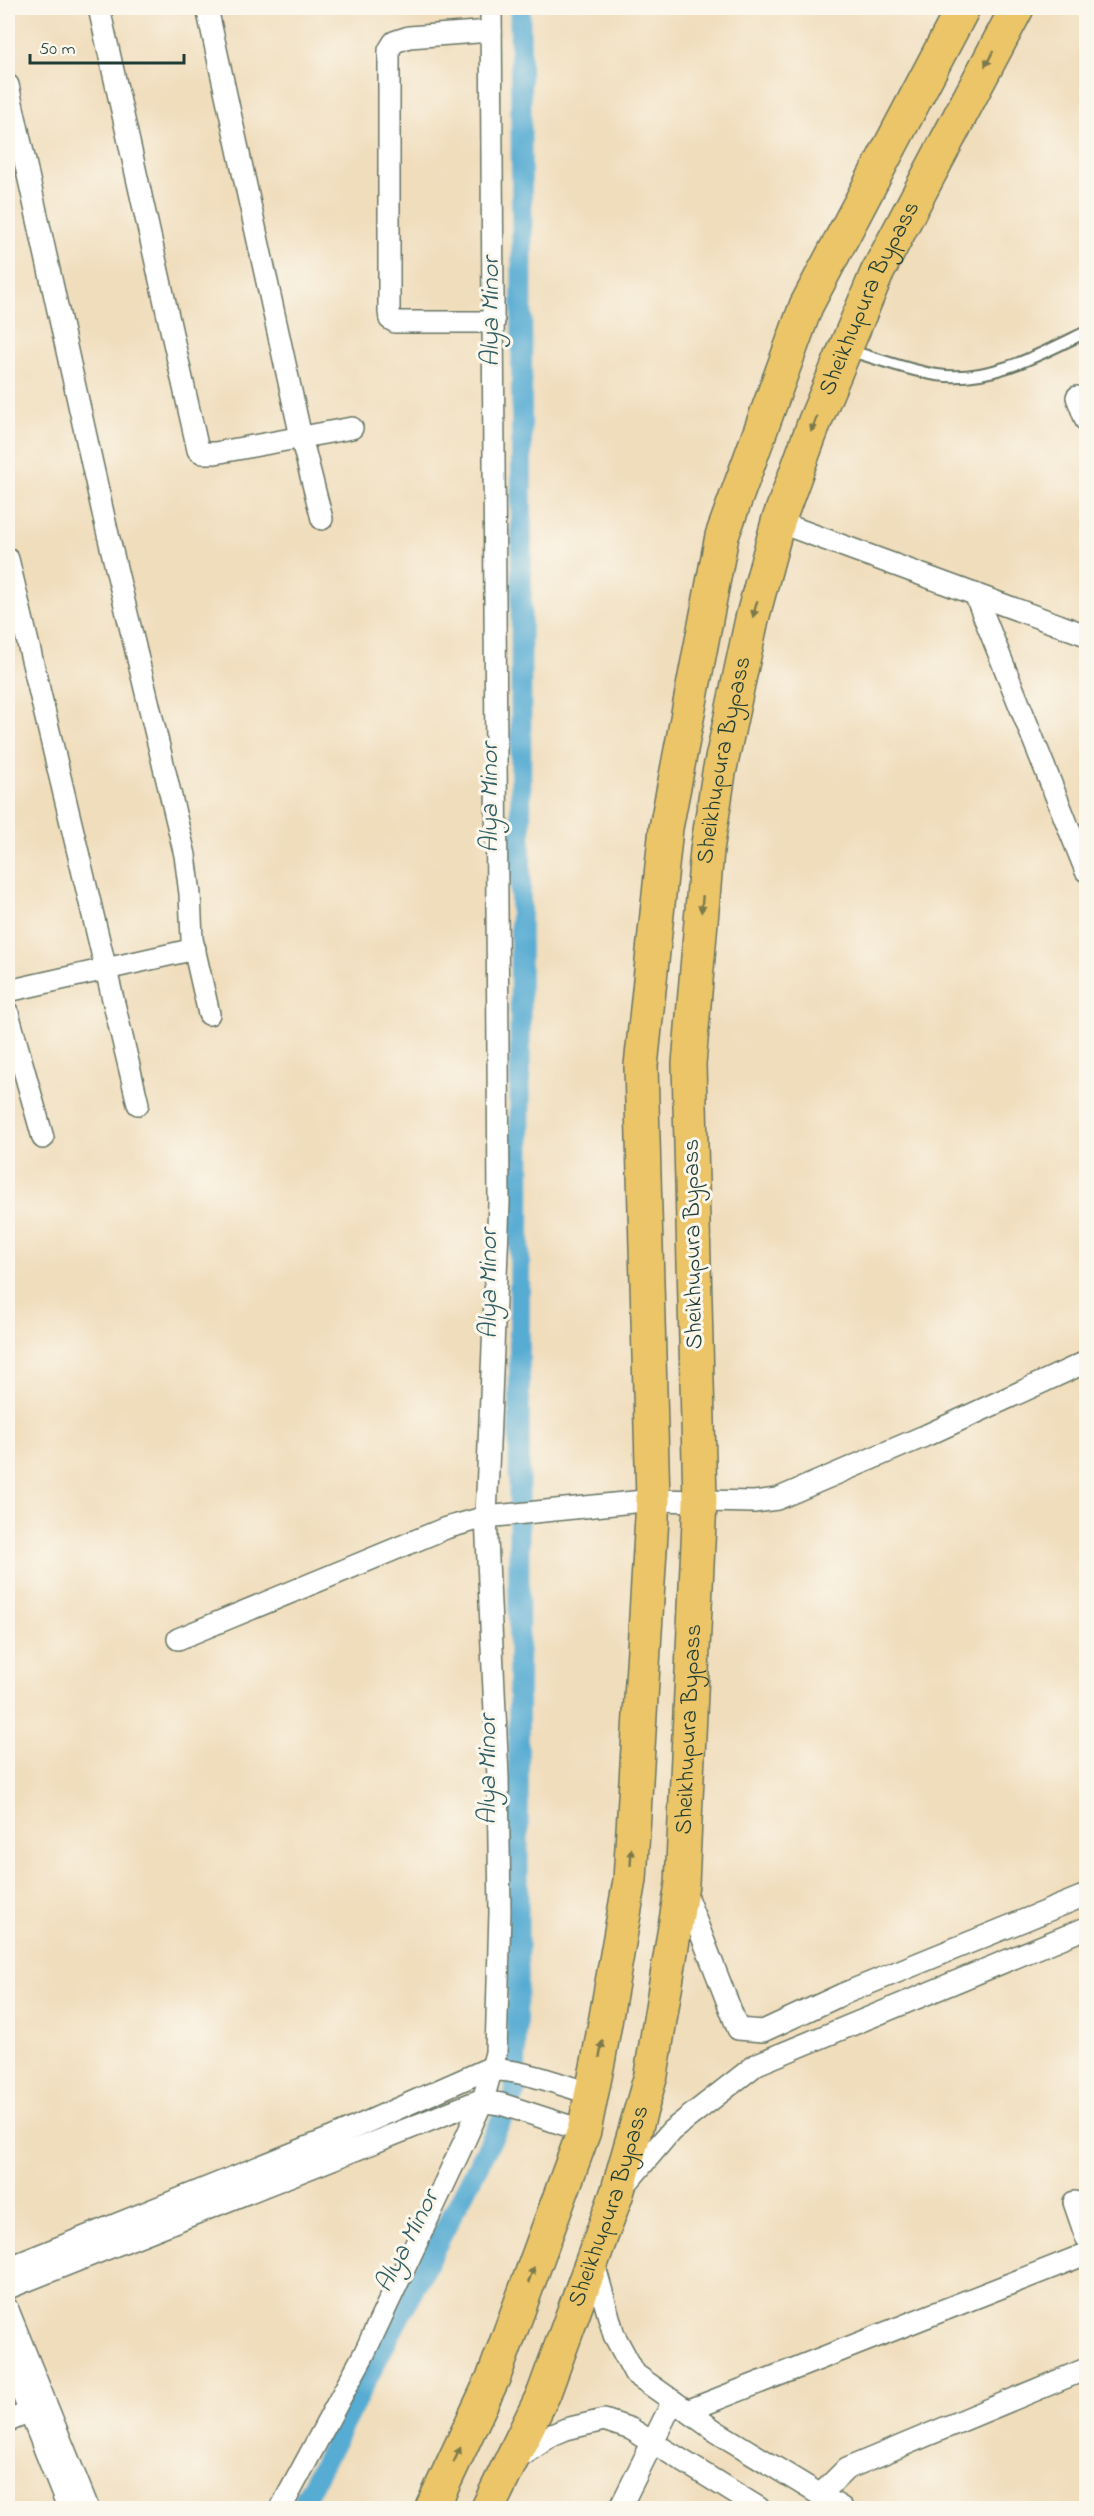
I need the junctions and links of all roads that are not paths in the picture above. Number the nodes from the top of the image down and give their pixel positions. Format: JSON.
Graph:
{"nodes":[{"id":1,"x":99,"y":8,"type":"edge"},
{"id":2,"x":207,"y":8,"type":"edge"},
{"id":3,"x":491,"y":8,"type":"edge"},
{"id":4,"x":963,"y":8,"type":"edge"},
{"id":5,"x":1017,"y":8,"type":"edge"},
{"id":6,"x":491,"y":31,"type":"junction"},
{"id":7,"x":8,"y":85,"type":"edge"},
{"id":8,"x":494,"y":322,"type":"junction"},
{"id":9,"x":1086,"y":332,"type":"edge"},
{"id":10,"x":844,"y":349,"type":"junction"},
{"id":11,"x":1077,"y":398,"type":"dead end"},
{"id":12,"x":1086,"y":422,"type":"edge"},
{"id":13,"x":352,"y":429,"type":"dead end"},
{"id":14,"x":301,"y":437,"type":"junction"},
{"id":15,"x":322,"y":519,"type":"dead end"},
{"id":16,"x":778,"y":522,"type":"junction"},
{"id":17,"x":8,"y":559,"type":"edge"},
{"id":18,"x":975,"y":594,"type":"junction"},
{"id":19,"x":1086,"y":634,"type":"edge"},
{"id":20,"x":1086,"y":871,"type":"edge"},
{"id":21,"x":195,"y":949,"type":"junction"},
{"id":22,"x":104,"y":969,"type":"junction"},
{"id":23,"x":8,"y":991,"type":"edge"},
{"id":24,"x":8,"y":1013,"type":"edge"},
{"id":25,"x":209,"y":1014,"type":"dead end"},
{"id":26,"x":138,"y":1104,"type":"dead end"},
{"id":27,"x":43,"y":1138,"type":"dead end"},
{"id":28,"x":1086,"y":1362,"type":"edge"},
{"id":29,"x":652,"y":1500,"type":"junction"},
{"id":30,"x":700,"y":1501,"type":"junction"},
{"id":31,"x":486,"y":1517,"type":"junction"},
{"id":32,"x":178,"y":1639,"type":"dead end"},
{"id":33,"x":682,"y":1884,"type":"junction"},
{"id":34,"x":1086,"y":1895,"type":"edge"},
{"id":35,"x":1086,"y":1928,"type":"edge"},
{"id":36,"x":508,"y":2072,"type":"junction"},
{"id":37,"x":592,"y":2094,"type":"junction"},
{"id":38,"x":498,"y":2104,"type":"junction"},
{"id":39,"x":584,"y":2131,"type":"junction"},
{"id":40,"x":617,"y":2193,"type":"junction"},
{"id":41,"x":1074,"y":2202,"type":"dead end"},
{"id":42,"x":1086,"y":2237,"type":"edge"},
{"id":43,"x":1086,"y":2254,"type":"edge"},
{"id":44,"x":593,"y":2260,"type":"junction"},
{"id":45,"x":8,"y":2268,"type":"edge"},
{"id":46,"x":8,"y":2288,"type":"edge"},
{"id":47,"x":8,"y":2310,"type":"edge"},
{"id":48,"x":8,"y":2357,"type":"edge"},
{"id":49,"x":1086,"y":2369,"type":"edge"},
{"id":50,"x":680,"y":2406,"type":"junction"},
{"id":51,"x":38,"y":2409,"type":"junction"},
{"id":52,"x":8,"y":2421,"type":"edge"},
{"id":53,"x":653,"y":2443,"type":"junction"},
{"id":54,"x":509,"y":2465,"type":"junction"},
{"id":55,"x":820,"y":2495,"type":"junction"},
{"id":56,"x":68,"y":2508,"type":"edge"},
{"id":57,"x":88,"y":2508,"type":"edge"},
{"id":58,"x":281,"y":2508,"type":"edge"},
{"id":59,"x":432,"y":2508,"type":"edge"},
{"id":60,"x":488,"y":2508,"type":"edge"},
{"id":61,"x":620,"y":2508,"type":"edge"},
{"id":62,"x":759,"y":2508,"type":"edge"},
{"id":63,"x":842,"y":2508,"type":"edge"}],
"edges":[{"from":1,"to":14,"type":"street"},
{"from":2,"to":14,"type":"street"},
{"from":3,"to":6,"type":"street"},
{"from":4,"to":29,"type":"highway","name":"Sheikhupura Bypass"},
{"from":5,"to":10,"type":"highway","name":"Sheikhupura Bypass","one_way":true},
{"from":6,"to":8,"type":"street"},
{"from":6,"to":8,"type":"street"},
{"from":7,"to":21,"type":"street"},
{"from":8,"to":31,"type":"street"},
{"from":9,"to":10,"type":"lane"},
{"from":10,"to":16,"type":"highway","name":"Sheikhupura Bypass","one_way":true},
{"from":11,"to":12,"type":"street"},
{"from":13,"to":14,"type":"street"},
{"from":14,"to":15,"type":"street"},
{"from":16,"to":18,"type":"street"},
{"from":16,"to":30,"type":"highway","name":"Sheikhupura Bypass","one_way":true},
{"from":17,"to":22,"type":"street"},
{"from":18,"to":19,"type":"street"},
{"from":18,"to":20,"type":"street"},
{"from":21,"to":22,"type":"street"},
{"from":21,"to":25,"type":"street"},
{"from":22,"to":23,"type":"street"},
{"from":22,"to":26,"type":"street"},
{"from":24,"to":27,"type":"street"},
{"from":28,"to":30,"type":"street"},
{"from":29,"to":30,"type":"street"},
{"from":29,"to":31,"type":"street"},
{"from":37,"to":29,"type":"highway","name":"Sheikhupura Bypass","one_way":true},
{"from":30,"to":33,"type":"highway","name":"Sheikhupura Bypass"},
{"from":31,"to":32,"type":"street"},
{"from":31,"to":36,"type":"street"},
{"from":33,"to":34,"type":"street"},
{"from":33,"to":40,"type":"highway","name":"Sheikhupura Bypass"},
{"from":35,"to":40,"type":"street"},
{"from":36,"to":37,"type":"street"},
{"from":36,"to":38,"type":"street"},
{"from":36,"to":45,"type":"street"},
{"from":37,"to":39,"type":"highway","name":"Sheikhupura Bypass"},
{"from":38,"to":39,"type":"street"},
{"from":38,"to":46,"type":"street"},
{"from":38,"to":58,"type":"street"},
{"from":59,"to":39,"type":"highway","name":"Sheikhupura Bypass","one_way":true},
{"from":40,"to":44,"type":"highway","name":"Sheikhupura Bypass"},
{"from":41,"to":42,"type":"street"},
{"from":43,"to":50,"type":"street"},
{"from":44,"to":50,"type":"street"},
{"from":44,"to":54,"type":"highway","name":"Sheikhupura Bypass"},
{"from":47,"to":51,"type":"street"},
{"from":48,"to":51,"type":"street"},
{"from":49,"to":55,"type":"street"},
{"from":50,"to":53,"type":"street"},
{"from":50,"to":55,"type":"street"},
{"from":51,"to":52,"type":"street"},
{"from":51,"to":56,"type":"street"},
{"from":51,"to":57,"type":"street"},
{"from":53,"to":54,"type":"street"},
{"from":53,"to":61,"type":"street"},
{"from":53,"to":62,"type":"street"},
{"from":54,"to":60,"type":"highway","name":"Sheikhupura Bypass"},
{"from":55,"to":63,"type":"street"}]}
